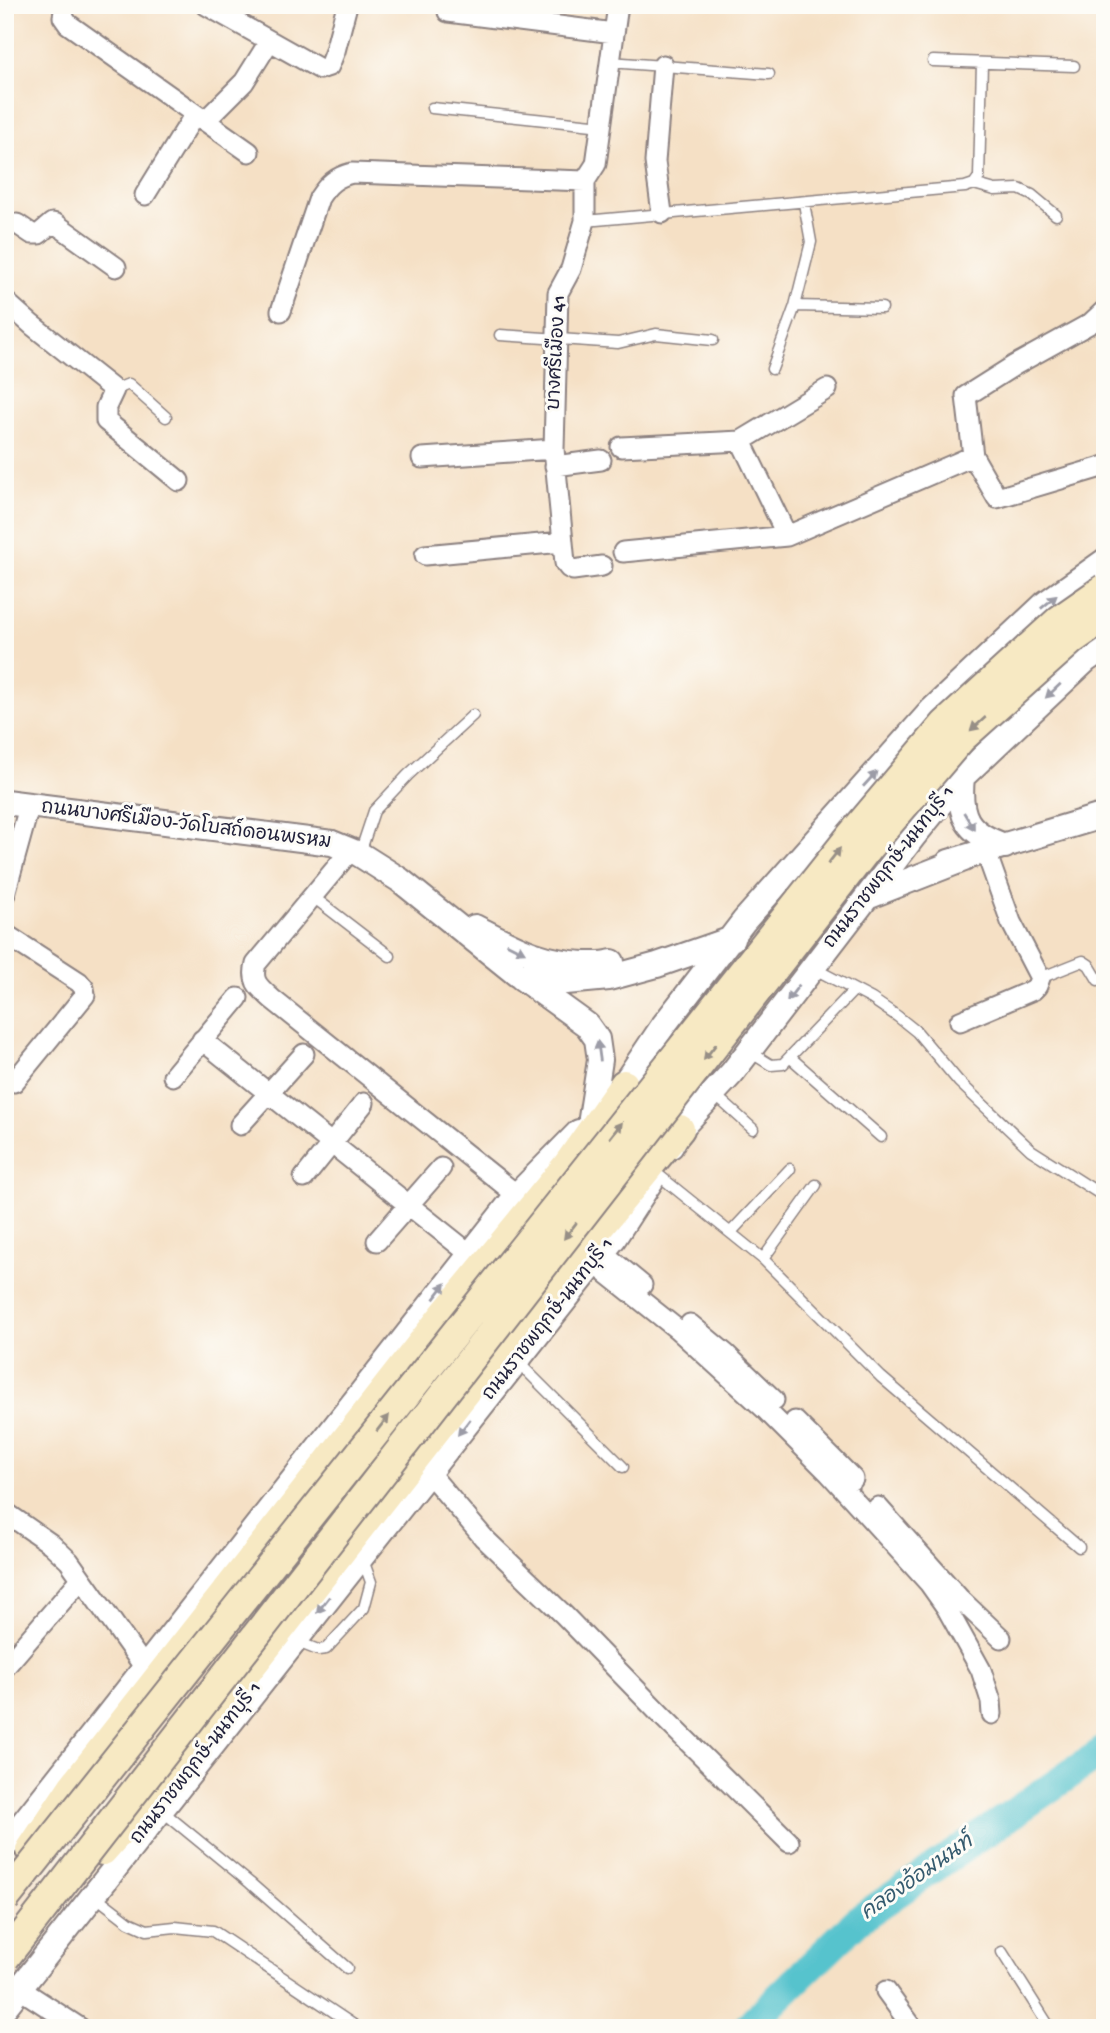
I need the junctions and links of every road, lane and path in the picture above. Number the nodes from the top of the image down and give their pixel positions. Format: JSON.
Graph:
{"nodes":[{"id":1,"x":65,"y":5,"type":"edge"},
{"id":2,"x":206,"y":5,"type":"edge"},
{"id":3,"x":347,"y":5,"type":"edge"},
{"id":4,"x":618,"y":5,"type":"edge"},
{"id":5,"x":448,"y":12,"type":"dead end"},
{"id":6,"x":614,"y":33,"type":"junction"},
{"id":7,"x":269,"y":42,"type":"junction"},
{"id":8,"x":933,"y":61,"type":"dead end"},
{"id":9,"x":610,"y":62,"type":"junction"},
{"id":10,"x":982,"y":63,"type":"junction"},
{"id":11,"x":663,"y":65,"type":"junction"},
{"id":12,"x":1074,"y":66,"type":"dead end"},
{"id":13,"x":769,"y":74,"type":"dead end"},
{"id":14,"x":432,"y":108,"type":"dead end"},
{"id":15,"x":200,"y":118,"type":"junction"},
{"id":16,"x":602,"y":126,"type":"junction"},
{"id":17,"x":249,"y":152,"type":"dead end"},
{"id":18,"x":585,"y":181,"type":"junction"},
{"id":19,"x":974,"y":184,"type":"junction"},
{"id":20,"x":145,"y":195,"type":"dead end"},
{"id":21,"x":804,"y":203,"type":"junction"},
{"id":22,"x":662,"y":213,"type":"junction"},
{"id":23,"x":1056,"y":215,"type":"dead end"},
{"id":24,"x":585,"y":221,"type":"junction"},
{"id":25,"x":5,"y":224,"type":"edge"},
{"id":26,"x":116,"y":267,"type":"dead end"},
{"id":27,"x":5,"y":301,"type":"edge"},
{"id":28,"x":795,"y":306,"type":"junction"},
{"id":29,"x":882,"y":308,"type":"dead end"},
{"id":30,"x":281,"y":311,"type":"dead end"},
{"id":31,"x":1102,"y":312,"type":"edge"},
{"id":32,"x":500,"y":335,"type":"dead end"},
{"id":33,"x":557,"y":340,"type":"junction"},
{"id":34,"x":713,"y":340,"type":"dead end"},
{"id":35,"x":772,"y":369,"type":"dead end"},
{"id":36,"x":827,"y":388,"type":"dead end"},
{"id":37,"x":114,"y":390,"type":"junction"},
{"id":38,"x":166,"y":417,"type":"dead end"},
{"id":39,"x":741,"y":441,"type":"junction"},
{"id":40,"x":621,"y":447,"type":"dead end"},
{"id":41,"x":973,"y":456,"type":"junction"},
{"id":42,"x":422,"y":458,"type":"dead end"},
{"id":43,"x":554,"y":458,"type":"junction"},
{"id":44,"x":601,"y":460,"type":"dead end"},
{"id":45,"x":1105,"y":466,"type":"edge"},
{"id":46,"x":179,"y":481,"type":"dead end"},
{"id":47,"x":787,"y":536,"type":"junction"},
{"id":48,"x":562,"y":542,"type":"junction"},
{"id":49,"x":623,"y":552,"type":"dead end"},
{"id":50,"x":425,"y":555,"type":"dead end"},
{"id":51,"x":1105,"y":561,"type":"edge"},
{"id":52,"x":602,"y":566,"type":"dead end"},
{"id":53,"x":1105,"y":588,"type":"edge"},
{"id":54,"x":1105,"y":617,"type":"edge"},
{"id":55,"x":1105,"y":647,"type":"edge"},
{"id":56,"x":472,"y":715,"type":"dead end"},
{"id":57,"x":962,"y":777,"type":"junction"},
{"id":58,"x":849,"y":802,"type":"junction"},
{"id":59,"x":17,"y":804,"type":"edge"},
{"id":60,"x":1105,"y":815,"type":"edge"},
{"id":61,"x":902,"y":851,"type":"junction"},
{"id":62,"x":355,"y":852,"type":"junction"},
{"id":63,"x":985,"y":853,"type":"junction"},
{"id":64,"x":873,"y":888,"type":"junction"},
{"id":65,"x":5,"y":894,"type":"edge"},
{"id":66,"x":312,"y":897,"type":"junction"},
{"id":67,"x":434,"y":906,"type":"junction"},
{"id":68,"x":744,"y":931,"type":"junction"},
{"id":69,"x":5,"y":934,"type":"edge"},
{"id":70,"x":390,"y":956,"type":"dead end"},
{"id":71,"x":657,"y":965,"type":"junction"},
{"id":72,"x":812,"y":968,"type":"junction"},
{"id":73,"x":518,"y":975,"type":"junction"},
{"id":74,"x":1040,"y":978,"type":"junction"},
{"id":75,"x":1098,"y":980,"type":"dead end"},
{"id":76,"x":854,"y":990,"type":"junction"},
{"id":77,"x":238,"y":998,"type":"dead end"},
{"id":78,"x":675,"y":1010,"type":"junction"},
{"id":79,"x":960,"y":1021,"type":"dead end"},
{"id":80,"x":202,"y":1041,"type":"junction"},
{"id":81,"x":745,"y":1050,"type":"junction"},
{"id":82,"x":304,"y":1054,"type":"dead end"},
{"id":83,"x":791,"y":1058,"type":"junction"},
{"id":84,"x":173,"y":1076,"type":"dead end"},
{"id":85,"x":14,"y":1082,"type":"dead end"},
{"id":86,"x":624,"y":1084,"type":"junction"},
{"id":87,"x":268,"y":1093,"type":"junction"},
{"id":88,"x":714,"y":1093,"type":"junction"},
{"id":89,"x":364,"y":1103,"type":"dead end"},
{"id":90,"x":591,"y":1118,"type":"junction"},
{"id":91,"x":240,"y":1125,"type":"dead end"},
{"id":92,"x":680,"y":1129,"type":"junction"},
{"id":93,"x":753,"y":1129,"type":"dead end"},
{"id":94,"x":881,"y":1137,"type":"dead end"},
{"id":95,"x":332,"y":1144,"type":"junction"},
{"id":96,"x":441,"y":1168,"type":"dead end"},
{"id":97,"x":790,"y":1169,"type":"dead end"},
{"id":98,"x":656,"y":1173,"type":"junction"},
{"id":99,"x":304,"y":1178,"type":"dead end"},
{"id":100,"x":816,"y":1185,"type":"dead end"},
{"id":101,"x":517,"y":1195,"type":"junction"},
{"id":102,"x":1105,"y":1197,"type":"edge"},
{"id":103,"x":407,"y":1204,"type":"junction"},
{"id":104,"x":731,"y":1232,"type":"junction"},
{"id":105,"x":377,"y":1241,"type":"dead end"},
{"id":106,"x":470,"y":1254,"type":"junction"},
{"id":107,"x":598,"y":1258,"type":"junction"},
{"id":108,"x":763,"y":1259,"type":"junction"},
{"id":109,"x":506,"y":1358,"type":"junction"},
{"id":110,"x":623,"y":1467,"type":"dead end"},
{"id":111,"x":428,"y":1472,"type":"junction"},
{"id":112,"x":5,"y":1512,"type":"edge"},
{"id":113,"x":1079,"y":1547,"type":"dead end"},
{"id":114,"x":362,"y":1556,"type":"junction"},
{"id":115,"x":81,"y":1579,"type":"junction"},
{"id":116,"x":1001,"y":1639,"type":"dead end"},
{"id":117,"x":295,"y":1641,"type":"junction"},
{"id":118,"x":5,"y":1667,"type":"edge"},
{"id":119,"x":145,"y":1668,"type":"junction"},
{"id":120,"x":992,"y":1714,"type":"dead end"},
{"id":121,"x":161,"y":1810,"type":"junction"},
{"id":122,"x":789,"y":1842,"type":"dead end"},
{"id":123,"x":5,"y":1846,"type":"edge"},
{"id":124,"x":5,"y":1887,"type":"edge"},
{"id":125,"x":94,"y":1895,"type":"junction"},
{"id":126,"x":5,"y":1899,"type":"edge"},
{"id":127,"x":1002,"y":1952,"type":"dead end"},
{"id":128,"x":5,"y":1959,"type":"edge"},
{"id":129,"x":347,"y":1968,"type":"dead end"},
{"id":130,"x":886,"y":1991,"type":"dead end"},
{"id":131,"x":13,"y":1998,"type":"edge"},
{"id":132,"x":80,"y":2028,"type":"edge"},
{"id":133,"x":358,"y":2028,"type":"edge"},
{"id":134,"x":913,"y":2028,"type":"edge"},
{"id":135,"x":1049,"y":2028,"type":"edge"}],
"edges":[{"from":1,"to":15,"type":"street"},
{"from":2,"to":7,"type":"street"},
{"from":3,"to":7,"type":"street"},
{"from":4,"to":6,"type":"street","name":"บางศรีเมือง 41"},
{"from":5,"to":6,"type":"street"},
{"from":6,"to":9,"type":"street","name":"บางศรีเมือง 41"},
{"from":7,"to":15,"type":"street"},
{"from":8,"to":10,"type":"lane"},
{"from":9,"to":11,"type":"lane"},
{"from":9,"to":16,"type":"street","name":"บางศรีเมือง 41"},
{"from":10,"to":12,"type":"lane"},
{"from":10,"to":19,"type":"lane"},
{"from":11,"to":13,"type":"lane"},
{"from":11,"to":22,"type":"street"},
{"from":14,"to":16,"type":"lane"},
{"from":15,"to":17,"type":"street"},
{"from":15,"to":20,"type":"street"},
{"from":16,"to":18,"type":"street","name":"บางศรีเมือง 41"},
{"from":18,"to":24,"type":"street","name":"บางศรีเมือง 41"},
{"from":18,"to":30,"type":"street"},
{"from":19,"to":21,"type":"lane"},
{"from":19,"to":23,"type":"lane"},
{"from":21,"to":22,"type":"lane"},
{"from":21,"to":28,"type":"lane"},
{"from":22,"to":24,"type":"lane"},
{"from":24,"to":33,"type":"street","name":"บางศรีเมือง 41"},
{"from":25,"to":26,"type":"street"},
{"from":27,"to":37,"type":"street"},
{"from":28,"to":29,"type":"lane"},
{"from":28,"to":35,"type":"lane"},
{"from":31,"to":41,"type":"street"},
{"from":32,"to":33,"type":"lane"},
{"from":33,"to":34,"type":"lane"},
{"from":33,"to":43,"type":"street","name":"บางศรีเมือง 41"},
{"from":36,"to":39,"type":"street"},
{"from":37,"to":38,"type":"lane"},
{"from":37,"to":46,"type":"street"},
{"from":39,"to":40,"type":"street"},
{"from":39,"to":47,"type":"street"},
{"from":41,"to":45,"type":"street"},
{"from":41,"to":47,"type":"street"},
{"from":42,"to":43,"type":"street"},
{"from":43,"to":44,"type":"street"},
{"from":43,"to":48,"type":"street","name":"บางศรีเมือง 41"},
{"from":47,"to":49,"type":"street"},
{"from":48,"to":50,"type":"street"},
{"from":48,"to":52,"type":"street"},
{"from":58,"to":51,"type":"street","one_way":true},
{"from":126,"to":53,"type":"main road","one_way":true,"bridge":true},
{"from":54,"to":128,"type":"main road","name":"ถนนราชพฤกษ์-นนทบุรี 1","one_way":true,"bridge":true},
{"from":55,"to":57,"type":"street","name":"ถนนราชพฤกษ์-นนทบุรี 1","one_way":true},
{"from":56,"to":62,"type":"lane"},
{"from":57,"to":61,"type":"street","name":"ถนนราชพฤกษ์-นนทบุรี 1"},
{"from":57,"to":63,"type":"street","one_way":true},
{"from":58,"to":61,"type":"street"},
{"from":58,"to":68,"type":"street"},
{"from":59,"to":62,"type":"street","name":"ถนนบางศรีเมือง-วัดโบสถ์ดอนพรหม"},
{"from":59,"to":65,"type":"street"},
{"from":60,"to":63,"type":"street","name":"ถนนบางศรีเมือง-วัดโบสถ์ดอนพรหม"},
{"from":61,"to":64,"type":"street","name":"ถนนราชพฤกษ์-นนทบุรี 1"},
{"from":62,"to":66,"type":"street"},
{"from":62,"to":67,"type":"street","name":"ถนนบางศรีเมือง-วัดโบสถ์ดอนพรหม"},
{"from":63,"to":64,"type":"street","name":"ถนนบางศรีเมือง-วัดโบสถ์ดอนพรหม"},
{"from":63,"to":74,"type":"street"},
{"from":64,"to":68,"type":"street","name":"ถนนบางศรีเมือง-วัดโบสถ์ดอนพรหม"},
{"from":64,"to":72,"type":"street","name":"ถนนราชพฤกษ์-นนทบุรี 1"},
{"from":66,"to":70,"type":"lane"},
{"from":66,"to":101,"type":"street"},
{"from":67,"to":68,"type":"street","name":"ถนนบางศรีเมือง-วัดโบสถ์ดอนพรหม","one_way":true},
{"from":67,"to":73,"type":"street","name":"ถนนบางศรีเมือง-วัดโบสถ์ดอนพรหม"},
{"from":68,"to":71,"type":"street","name":"ถนนบางศรีเมือง-วัดโบสถ์ดอนพรหม"},
{"from":68,"to":78,"type":"street"},
{"from":68,"to":81,"type":"street"},
{"from":69,"to":85,"type":"street"},
{"from":71,"to":73,"type":"street","name":"ถนนบางศรีเมือง-วัดโบสถ์ดอนพรหม"},
{"from":71,"to":78,"type":"street"},
{"from":72,"to":76,"type":"lane"},
{"from":72,"to":81,"type":"street","name":"ถนนราชพฤกษ์-นนทบุรี 1","one_way":true},
{"from":90,"to":73,"type":"street","one_way":true},
{"from":74,"to":75,"type":"lane"},
{"from":74,"to":79,"type":"street"},
{"from":76,"to":83,"type":"lane"},
{"from":76,"to":102,"type":"lane"},
{"from":77,"to":80,"type":"street"},
{"from":78,"to":81,"type":"street"},
{"from":78,"to":86,"type":"street"},
{"from":80,"to":84,"type":"street"},
{"from":80,"to":87,"type":"street"},
{"from":81,"to":83,"type":"lane"},
{"from":81,"to":88,"type":"street","name":"ถนนราชพฤกษ์-นนทบุรี 1"},
{"from":82,"to":87,"type":"street"},
{"from":83,"to":94,"type":"lane"},
{"from":86,"to":90,"type":"street"},
{"from":86,"to":124,"type":"main road"},
{"from":87,"to":91,"type":"street"},
{"from":87,"to":95,"type":"street"},
{"from":88,"to":92,"type":"street","name":"ถนนราชพฤกษ์-นนทบุรี 1"},
{"from":88,"to":93,"type":"lane"},
{"from":89,"to":95,"type":"street"},
{"from":90,"to":101,"type":"street"},
{"from":92,"to":98,"type":"street","name":"ถนนราชพฤกษ์-นนทบุรี 1"},
{"from":92,"to":109,"type":"main road"},
{"from":95,"to":99,"type":"street"},
{"from":95,"to":103,"type":"street"},
{"from":96,"to":103,"type":"street"},
{"from":97,"to":104,"type":"lane"},
{"from":98,"to":104,"type":"lane"},
{"from":98,"to":107,"type":"street","name":"ถนนราชพฤกษ์-นนทบุรี 1"},
{"from":100,"to":108,"type":"lane"},
{"from":101,"to":106,"type":"street"},
{"from":103,"to":105,"type":"street"},
{"from":103,"to":106,"type":"street"},
{"from":104,"to":108,"type":"lane"},
{"from":119,"to":106,"type":"street","one_way":true},
{"from":107,"to":109,"type":"street","name":"ถนนราชพฤกษ์-นนทบุรี 1"},
{"from":107,"to":116,"type":"street"},
{"from":107,"to":120,"type":"street"},
{"from":108,"to":113,"type":"lane"},
{"from":109,"to":110,"type":"lane"},
{"from":109,"to":111,"type":"street","name":"ถนนราชพฤกษ์-นนทบุรี 1","one_way":true},
{"from":109,"to":128,"type":"main road","bridge":true},
{"from":111,"to":114,"type":"street","name":"ถนนราชพฤกษ์-นนทบุรี 1"},
{"from":111,"to":122,"type":"street"},
{"from":112,"to":115,"type":"street"},
{"from":114,"to":117,"type":"street","name":"ถนนราชพฤกษ์-นนทบุรี 1","one_way":true},
{"from":114,"to":117,"type":"lane"},
{"from":115,"to":118,"type":"street"},
{"from":115,"to":119,"type":"street"},
{"from":117,"to":121,"type":"street","name":"ถนนราชพฤกษ์-นนทบุรี 1"},
{"from":119,"to":123,"type":"street"},
{"from":121,"to":125,"type":"street","name":"ถนนราชพฤกษ์-นนทบุรี 1"},
{"from":121,"to":129,"type":"lane"},
{"from":125,"to":131,"type":"street","name":"ถนนราชพฤกษ์-นนทบุรี 1"},
{"from":125,"to":133,"type":"lane"},
{"from":127,"to":135,"type":"lane"},
{"from":130,"to":134,"type":"street"},
{"from":131,"to":132,"type":"street"}]}
